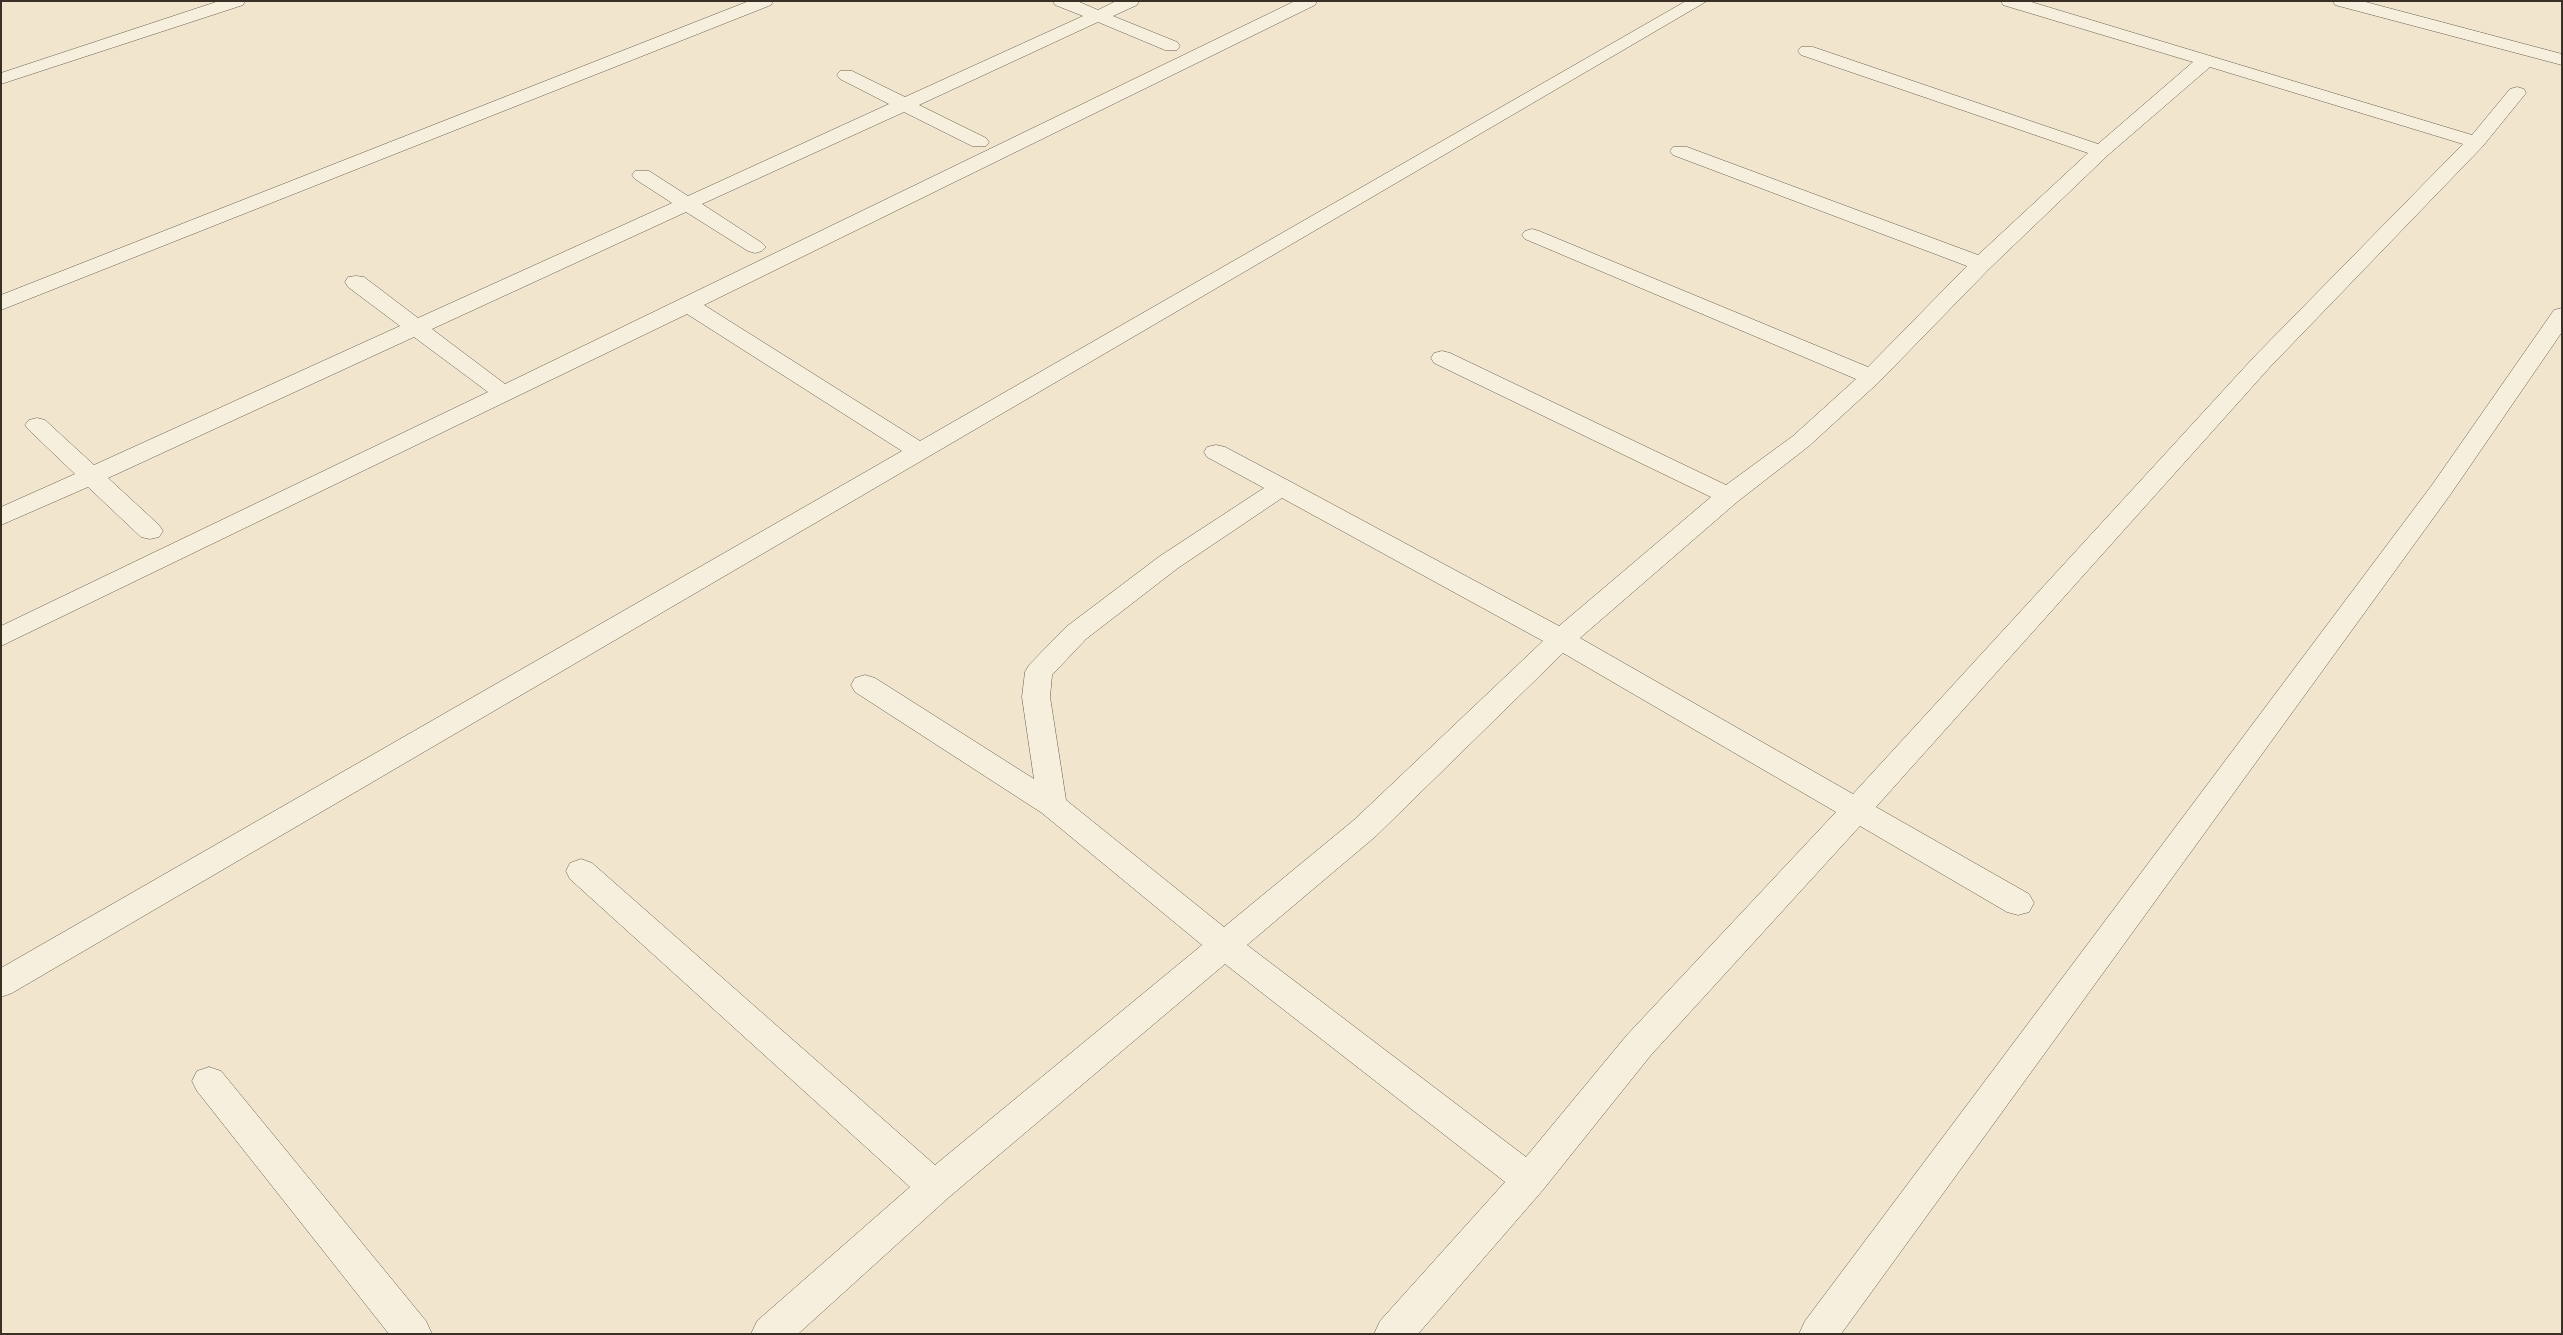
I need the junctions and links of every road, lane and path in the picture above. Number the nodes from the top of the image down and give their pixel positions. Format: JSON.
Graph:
{"nodes":[{"id":1,"x":237,"y":1,"type":"edge"},
{"id":2,"x":766,"y":1,"type":"edge"},
{"id":3,"x":1061,"y":1,"type":"edge"},
{"id":4,"x":1131,"y":1,"type":"edge"},
{"id":5,"x":1309,"y":1,"type":"edge"},
{"id":6,"x":1698,"y":1,"type":"edge"},
{"id":7,"x":2008,"y":1,"type":"edge"},
{"id":8,"x":2341,"y":1,"type":"edge"},
{"id":9,"x":1097,"y":17,"type":"junction"},
{"id":10,"x":1172,"y":46,"type":"dead end"},
{"id":11,"x":1807,"y":52,"type":"dead end"},
{"id":12,"x":2562,"y":60,"type":"edge"},
{"id":13,"x":2205,"y":62,"type":"junction"},
{"id":14,"x":846,"y":75,"type":"dead end"},
{"id":15,"x":1,"y":79,"type":"edge"},
{"id":16,"x":2517,"y":93,"type":"dead end"},
{"id":17,"x":905,"y":104,"type":"junction"},
{"id":18,"x":979,"y":142,"type":"dead end"},
{"id":19,"x":2476,"y":142,"type":"junction"},
{"id":20,"x":1680,"y":151,"type":"dead end"},
{"id":21,"x":2101,"y":151,"type":"junction"},
{"id":22,"x":642,"y":175,"type":"dead end"},
{"id":23,"x":687,"y":204,"type":"junction"},
{"id":24,"x":1532,"y":235,"type":"dead end"},
{"id":25,"x":755,"y":247,"type":"dead end"},
{"id":26,"x":1981,"y":264,"type":"junction"},
{"id":27,"x":356,"y":282,"type":"dead end"},
{"id":28,"x":1,"y":303,"type":"edge"},
{"id":29,"x":688,"y":305,"type":"junction"},
{"id":30,"x":2562,"y":314,"type":"edge"},
{"id":31,"x":418,"y":327,"type":"junction"},
{"id":32,"x":1442,"y":358,"type":"dead end"},
{"id":33,"x":1871,"y":377,"type":"junction"},
{"id":34,"x":496,"y":387,"type":"dead end"},
{"id":35,"x":37,"y":425,"type":"dead end"},
{"id":36,"x":919,"y":451,"type":"junction"},
{"id":37,"x":1216,"y":452,"type":"dead end"},
{"id":38,"x":92,"y":476,"type":"junction"},
{"id":39,"x":1282,"y":487,"type":"junction"},
{"id":40,"x":1728,"y":496,"type":"junction"},
{"id":41,"x":1,"y":517,"type":"edge"},
{"id":42,"x":150,"y":531,"type":"dead end"},
{"id":43,"x":1,"y":637,"type":"edge"},
{"id":44,"x":1561,"y":639,"type":"junction"},
{"id":45,"x":865,"y":685,"type":"dead end"},
{"id":46,"x":1052,"y":805,"type":"junction"},
{"id":47,"x":1856,"y":809,"type":"junction"},
{"id":48,"x":581,"y":871,"type":"dead end"},
{"id":49,"x":2018,"y":902,"type":"dead end"},
{"id":50,"x":1224,"y":945,"type":"junction"},
{"id":51,"x":1,"y":984,"type":"edge"},
{"id":52,"x":210,"y":1081,"type":"dead end"},
{"id":53,"x":1529,"y":1180,"type":"junction"},
{"id":54,"x":935,"y":1187,"type":"junction"},
{"id":55,"x":413,"y":1334,"type":"edge"},
{"id":56,"x":770,"y":1334,"type":"edge"},
{"id":57,"x":1393,"y":1334,"type":"edge"},
{"id":58,"x":1818,"y":1334,"type":"edge"}],
"edges":[{"from":1,"to":15,"type":"street"},
{"from":2,"to":28,"type":"street"},
{"from":3,"to":9,"type":"street"},
{"from":4,"to":9,"type":"street"},
{"from":5,"to":29,"type":"street"},
{"from":6,"to":36,"type":"street"},
{"from":7,"to":13,"type":"street"},
{"from":8,"to":12,"type":"street"},
{"from":9,"to":10,"type":"street"},
{"from":9,"to":17,"type":"street"},
{"from":11,"to":21,"type":"street"},
{"from":13,"to":19,"type":"street"},
{"from":13,"to":21,"type":"street"},
{"from":14,"to":17,"type":"street"},
{"from":16,"to":19,"type":"street"},
{"from":17,"to":18,"type":"street"},
{"from":17,"to":23,"type":"street"},
{"from":19,"to":47,"type":"street"},
{"from":20,"to":26,"type":"street"},
{"from":21,"to":26,"type":"street"},
{"from":22,"to":23,"type":"street"},
{"from":23,"to":25,"type":"street"},
{"from":23,"to":31,"type":"street"},
{"from":24,"to":33,"type":"street"},
{"from":26,"to":33,"type":"street"},
{"from":27,"to":31,"type":"street"},
{"from":29,"to":36,"type":"street"},
{"from":29,"to":43,"type":"street"},
{"from":30,"to":58,"type":"street"},
{"from":31,"to":34,"type":"street"},
{"from":31,"to":38,"type":"street"},
{"from":32,"to":40,"type":"street"},
{"from":33,"to":40,"type":"street"},
{"from":35,"to":38,"type":"street"},
{"from":36,"to":51,"type":"street"},
{"from":37,"to":39,"type":"street"},
{"from":38,"to":41,"type":"street"},
{"from":38,"to":42,"type":"street"},
{"from":39,"to":44,"type":"street"},
{"from":39,"to":46,"type":"street"},
{"from":40,"to":44,"type":"street"},
{"from":44,"to":47,"type":"street"},
{"from":44,"to":50,"type":"street"},
{"from":45,"to":46,"type":"street"},
{"from":46,"to":50,"type":"street"},
{"from":47,"to":49,"type":"street"},
{"from":47,"to":53,"type":"street"},
{"from":48,"to":54,"type":"street"},
{"from":50,"to":53,"type":"street"},
{"from":50,"to":54,"type":"street"},
{"from":52,"to":55,"type":"street"},
{"from":53,"to":57,"type":"street"},
{"from":54,"to":56,"type":"street"}]}
